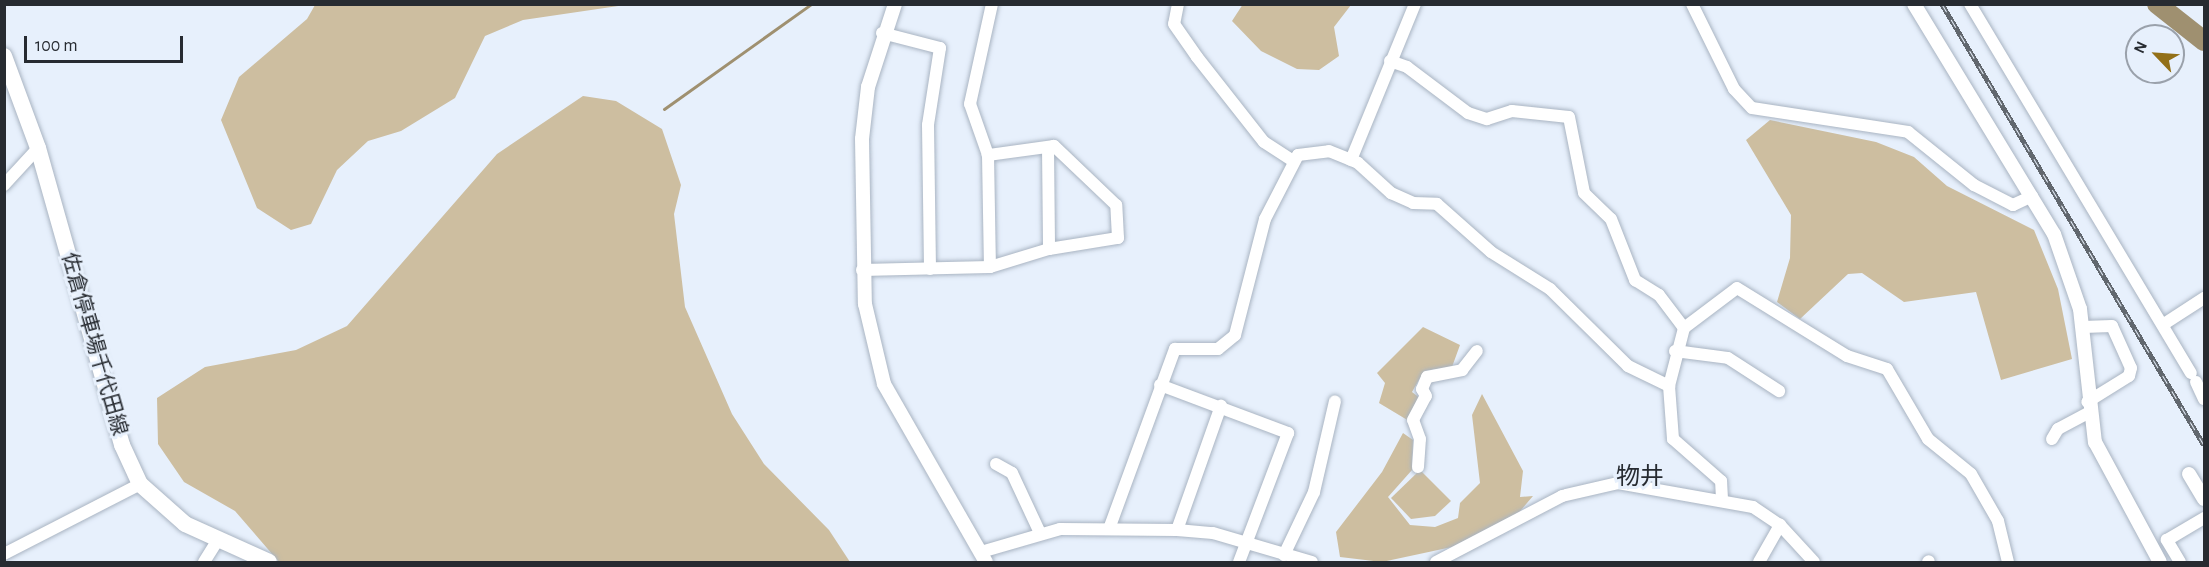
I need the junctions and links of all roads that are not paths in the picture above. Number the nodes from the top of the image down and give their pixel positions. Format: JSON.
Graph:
{"nodes":[{"id":1,"x":895,"y":4,"type":"edge"},
{"id":2,"x":992,"y":4,"type":"edge"},
{"id":3,"x":1178,"y":4,"type":"edge"},
{"id":4,"x":1415,"y":4,"type":"edge"},
{"id":5,"x":1692,"y":4,"type":"edge"},
{"id":6,"x":1914,"y":4,"type":"edge"},
{"id":7,"x":1970,"y":4,"type":"edge"},
{"id":8,"x":882,"y":33,"type":"junction"},
{"id":9,"x":4,"y":56,"type":"edge"},
{"id":10,"x":1390,"y":61,"type":"junction"},
{"id":11,"x":1048,"y":147,"type":"junction"},
{"id":12,"x":38,"y":148,"type":"junction"},
{"id":13,"x":988,"y":155,"type":"junction"},
{"id":14,"x":1292,"y":160,"type":"junction"},
{"id":15,"x":1351,"y":160,"type":"junction"},
{"id":16,"x":4,"y":185,"type":"edge"},
{"id":17,"x":2032,"y":196,"type":"junction"},
{"id":18,"x":1049,"y":249,"type":"junction"},
{"id":19,"x":990,"y":267,"type":"junction"},
{"id":20,"x":930,"y":269,"type":"junction"},
{"id":21,"x":862,"y":270,"type":"junction"},
{"id":22,"x":2205,"y":298,"type":"edge"},
{"id":23,"x":2164,"y":324,"type":"junction"},
{"id":24,"x":2083,"y":327,"type":"junction"},
{"id":25,"x":1684,"y":328,"type":"junction"},
{"id":26,"x":1477,"y":351,"type":"dead end"},
{"id":27,"x":1675,"y":351,"type":"junction"},
{"id":28,"x":1161,"y":385,"type":"junction"},
{"id":29,"x":1669,"y":386,"type":"junction"},
{"id":30,"x":1779,"y":391,"type":"dead end"},
{"id":31,"x":2205,"y":399,"type":"edge"},
{"id":32,"x":1335,"y":401,"type":"dead end"},
{"id":33,"x":1221,"y":406,"type":"junction"},
{"id":34,"x":2088,"y":407,"type":"junction"},
{"id":35,"x":2052,"y":439,"type":"dead end"},
{"id":36,"x":996,"y":464,"type":"dead end"},
{"id":37,"x":1418,"y":467,"type":"dead end"},
{"id":38,"x":2189,"y":474,"type":"dead end"},
{"id":39,"x":140,"y":484,"type":"junction"},
{"id":40,"x":1979,"y":489,"type":"junction"},
{"id":41,"x":1994,"y":495,"type":"dead end"},
{"id":42,"x":2205,"y":498,"type":"edge"},
{"id":43,"x":1722,"y":500,"type":"junction"},
{"id":44,"x":2205,"y":518,"type":"edge"},
{"id":45,"x":1780,"y":525,"type":"junction"},
{"id":46,"x":1109,"y":529,"type":"junction"},
{"id":47,"x":1177,"y":530,"type":"junction"},
{"id":48,"x":1040,"y":532,"type":"junction"},
{"id":49,"x":218,"y":540,"type":"junction"},
{"id":50,"x":1247,"y":542,"type":"junction"},
{"id":51,"x":4,"y":554,"type":"edge"},
{"id":52,"x":1284,"y":555,"type":"junction"},
{"id":53,"x":983,"y":557,"type":"edge"},
{"id":54,"x":204,"y":562,"type":"edge"},
{"id":55,"x":268,"y":562,"type":"edge"},
{"id":56,"x":1239,"y":562,"type":"edge"},
{"id":57,"x":1312,"y":562,"type":"edge"},
{"id":58,"x":1436,"y":562,"type":"edge"},
{"id":59,"x":1759,"y":562,"type":"edge"},
{"id":60,"x":1814,"y":562,"type":"edge"},
{"id":61,"x":2008,"y":562,"type":"edge"},
{"id":62,"x":2160,"y":562,"type":"edge"},
{"id":63,"x":2180,"y":562,"type":"edge"}],
"edges":[{"from":1,"to":8,"type":"street"},
{"from":2,"to":13,"type":"street"},
{"from":3,"to":14,"type":"street"},
{"from":4,"to":10,"type":"street"},
{"from":5,"to":17,"type":"street"},
{"from":6,"to":17,"type":"street"},
{"from":7,"to":23,"type":"street"},
{"from":8,"to":20,"type":"street"},
{"from":8,"to":21,"type":"street"},
{"from":9,"to":12,"type":"main road","name":"佐倉停車場千代田線"},
{"from":10,"to":15,"type":"street"},
{"from":10,"to":25,"type":"street"},
{"from":11,"to":13,"type":"street"},
{"from":11,"to":18,"type":"street"},
{"from":11,"to":18,"type":"street"},
{"from":12,"to":16,"type":"street"},
{"from":12,"to":39,"type":"main road","name":"佐倉停車場千代田線"},
{"from":13,"to":19,"type":"street"},
{"from":14,"to":15,"type":"street"},
{"from":14,"to":28,"type":"street"},
{"from":15,"to":29,"type":"street"},
{"from":17,"to":24,"type":"street"},
{"from":18,"to":19,"type":"street"},
{"from":19,"to":20,"type":"street"},
{"from":20,"to":21,"type":"street"},
{"from":21,"to":53,"type":"street"},
{"from":22,"to":23,"type":"street"},
{"from":23,"to":31,"type":"street"},
{"from":24,"to":34,"type":"street"},
{"from":24,"to":34,"type":"street"},
{"from":25,"to":27,"type":"street"},
{"from":25,"to":40,"type":"street"},
{"from":26,"to":37,"type":"street"},
{"from":27,"to":29,"type":"street"},
{"from":27,"to":30,"type":"street"},
{"from":28,"to":33,"type":"street"},
{"from":28,"to":46,"type":"street"},
{"from":29,"to":43,"type":"street"},
{"from":32,"to":52,"type":"street"},
{"from":33,"to":47,"type":"street"},
{"from":33,"to":50,"type":"street"},
{"from":34,"to":35,"type":"street"},
{"from":34,"to":62,"type":"street"},
{"from":36,"to":48,"type":"street"},
{"from":38,"to":42,"type":"street"},
{"from":39,"to":49,"type":"main road","name":"佐倉停車場千代田線"},
{"from":39,"to":51,"type":"street"},
{"from":40,"to":41,"type":"street"},
{"from":40,"to":61,"type":"street"},
{"from":43,"to":45,"type":"street"},
{"from":43,"to":58,"type":"street"},
{"from":44,"to":63,"type":"street"},
{"from":45,"to":59,"type":"street"},
{"from":45,"to":60,"type":"street"},
{"from":46,"to":47,"type":"street"},
{"from":46,"to":48,"type":"street"},
{"from":47,"to":50,"type":"street"},
{"from":48,"to":53,"type":"street"},
{"from":49,"to":54,"type":"street"},
{"from":49,"to":55,"type":"main road","name":"佐倉停車場千代田線"},
{"from":50,"to":52,"type":"street"},
{"from":50,"to":56,"type":"street"},
{"from":52,"to":57,"type":"street"}]}
